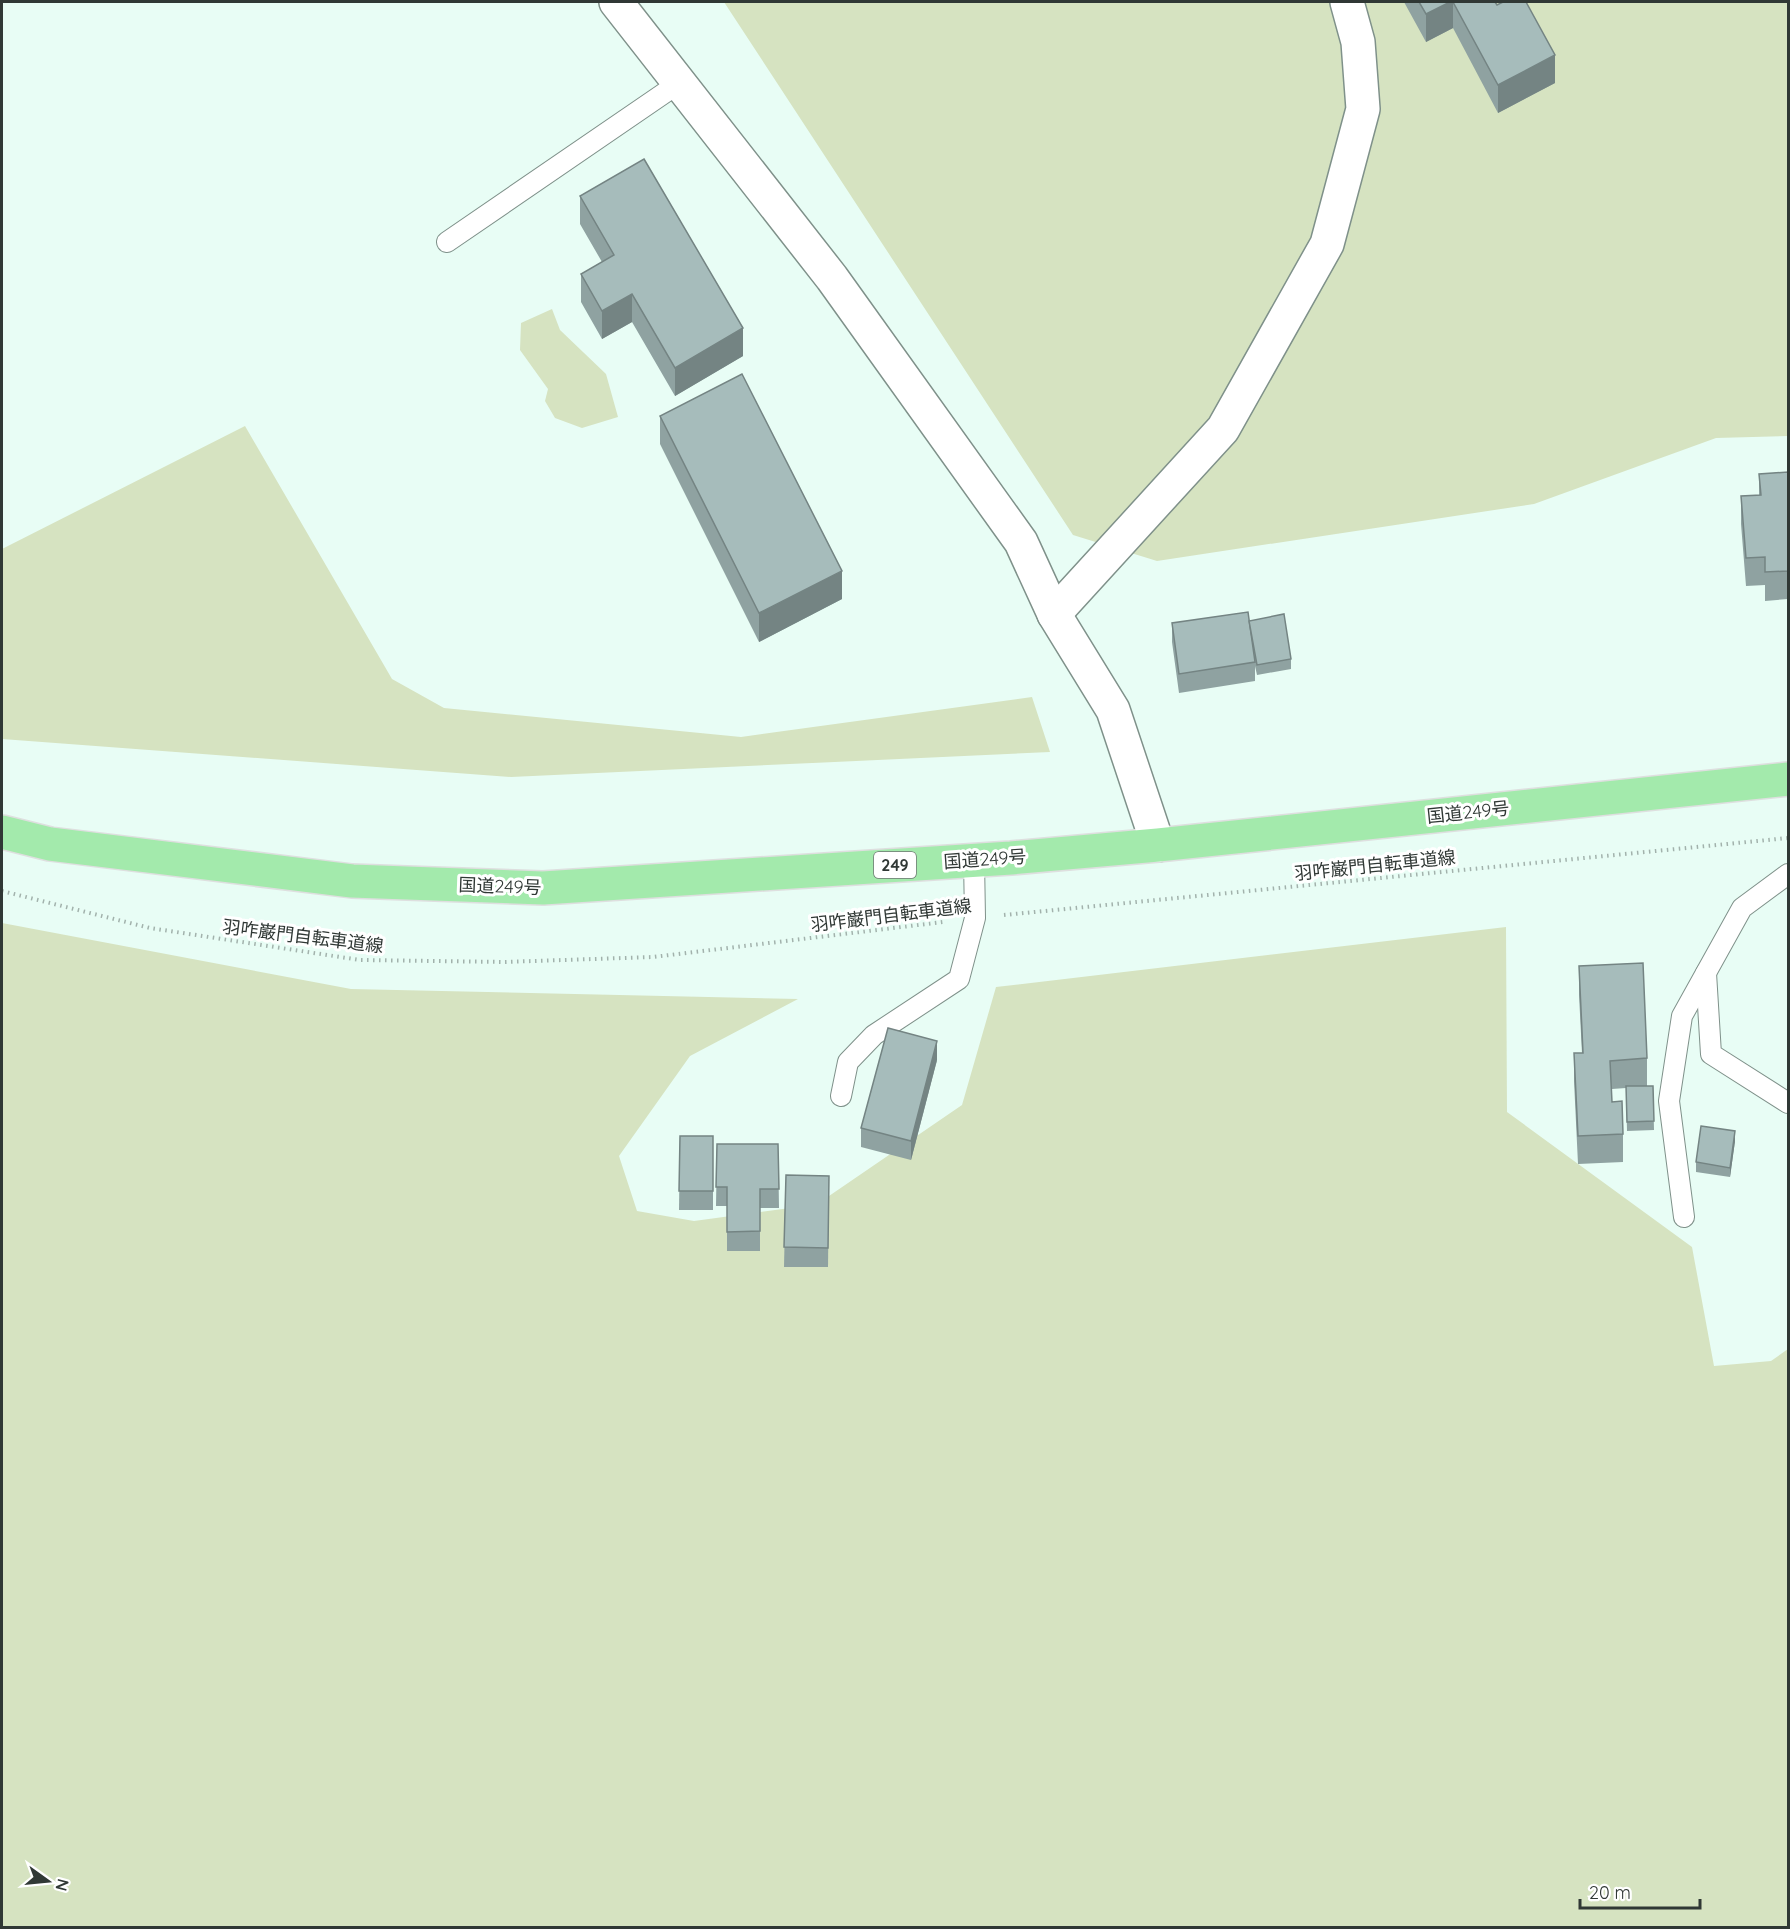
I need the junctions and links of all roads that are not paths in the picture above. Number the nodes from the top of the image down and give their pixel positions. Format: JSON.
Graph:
{"nodes":[{"id":1,"x":616,"y":2,"type":"edge"},
{"id":2,"x":1347,"y":2,"type":"edge"},
{"id":3,"x":679,"y":83,"type":"junction"},
{"id":4,"x":447,"y":242,"type":"dead end"},
{"id":5,"x":1054,"y":614,"type":"junction"},
{"id":6,"x":1788,"y":779,"type":"edge"},
{"id":7,"x":2,"y":832,"type":"edge"},
{"id":8,"x":1158,"y":845,"type":"junction"},
{"id":9,"x":974,"y":860,"type":"junction"},
{"id":10,"x":1788,"y":874,"type":"edge"},
{"id":11,"x":1706,"y":973,"type":"junction"},
{"id":12,"x":841,"y":1096,"type":"dead end"},
{"id":13,"x":1788,"y":1103,"type":"edge"},
{"id":14,"x":1684,"y":1217,"type":"dead end"}],
"edges":[{"from":1,"to":3,"type":"street"},
{"from":2,"to":5,"type":"street"},
{"from":3,"to":4,"type":"lane"},
{"from":3,"to":5,"type":"street"},
{"from":5,"to":8,"type":"street"},
{"from":6,"to":8,"type":"highway","name":"国道249号","number":"249"},
{"from":7,"to":9,"type":"highway","name":"国道249号","number":"249"},
{"from":8,"to":9,"type":"highway","name":"国道249号","number":"249"},
{"from":9,"to":12,"type":"lane"},
{"from":10,"to":11,"type":"lane"},
{"from":11,"to":13,"type":"lane"},
{"from":11,"to":14,"type":"lane"}]}
